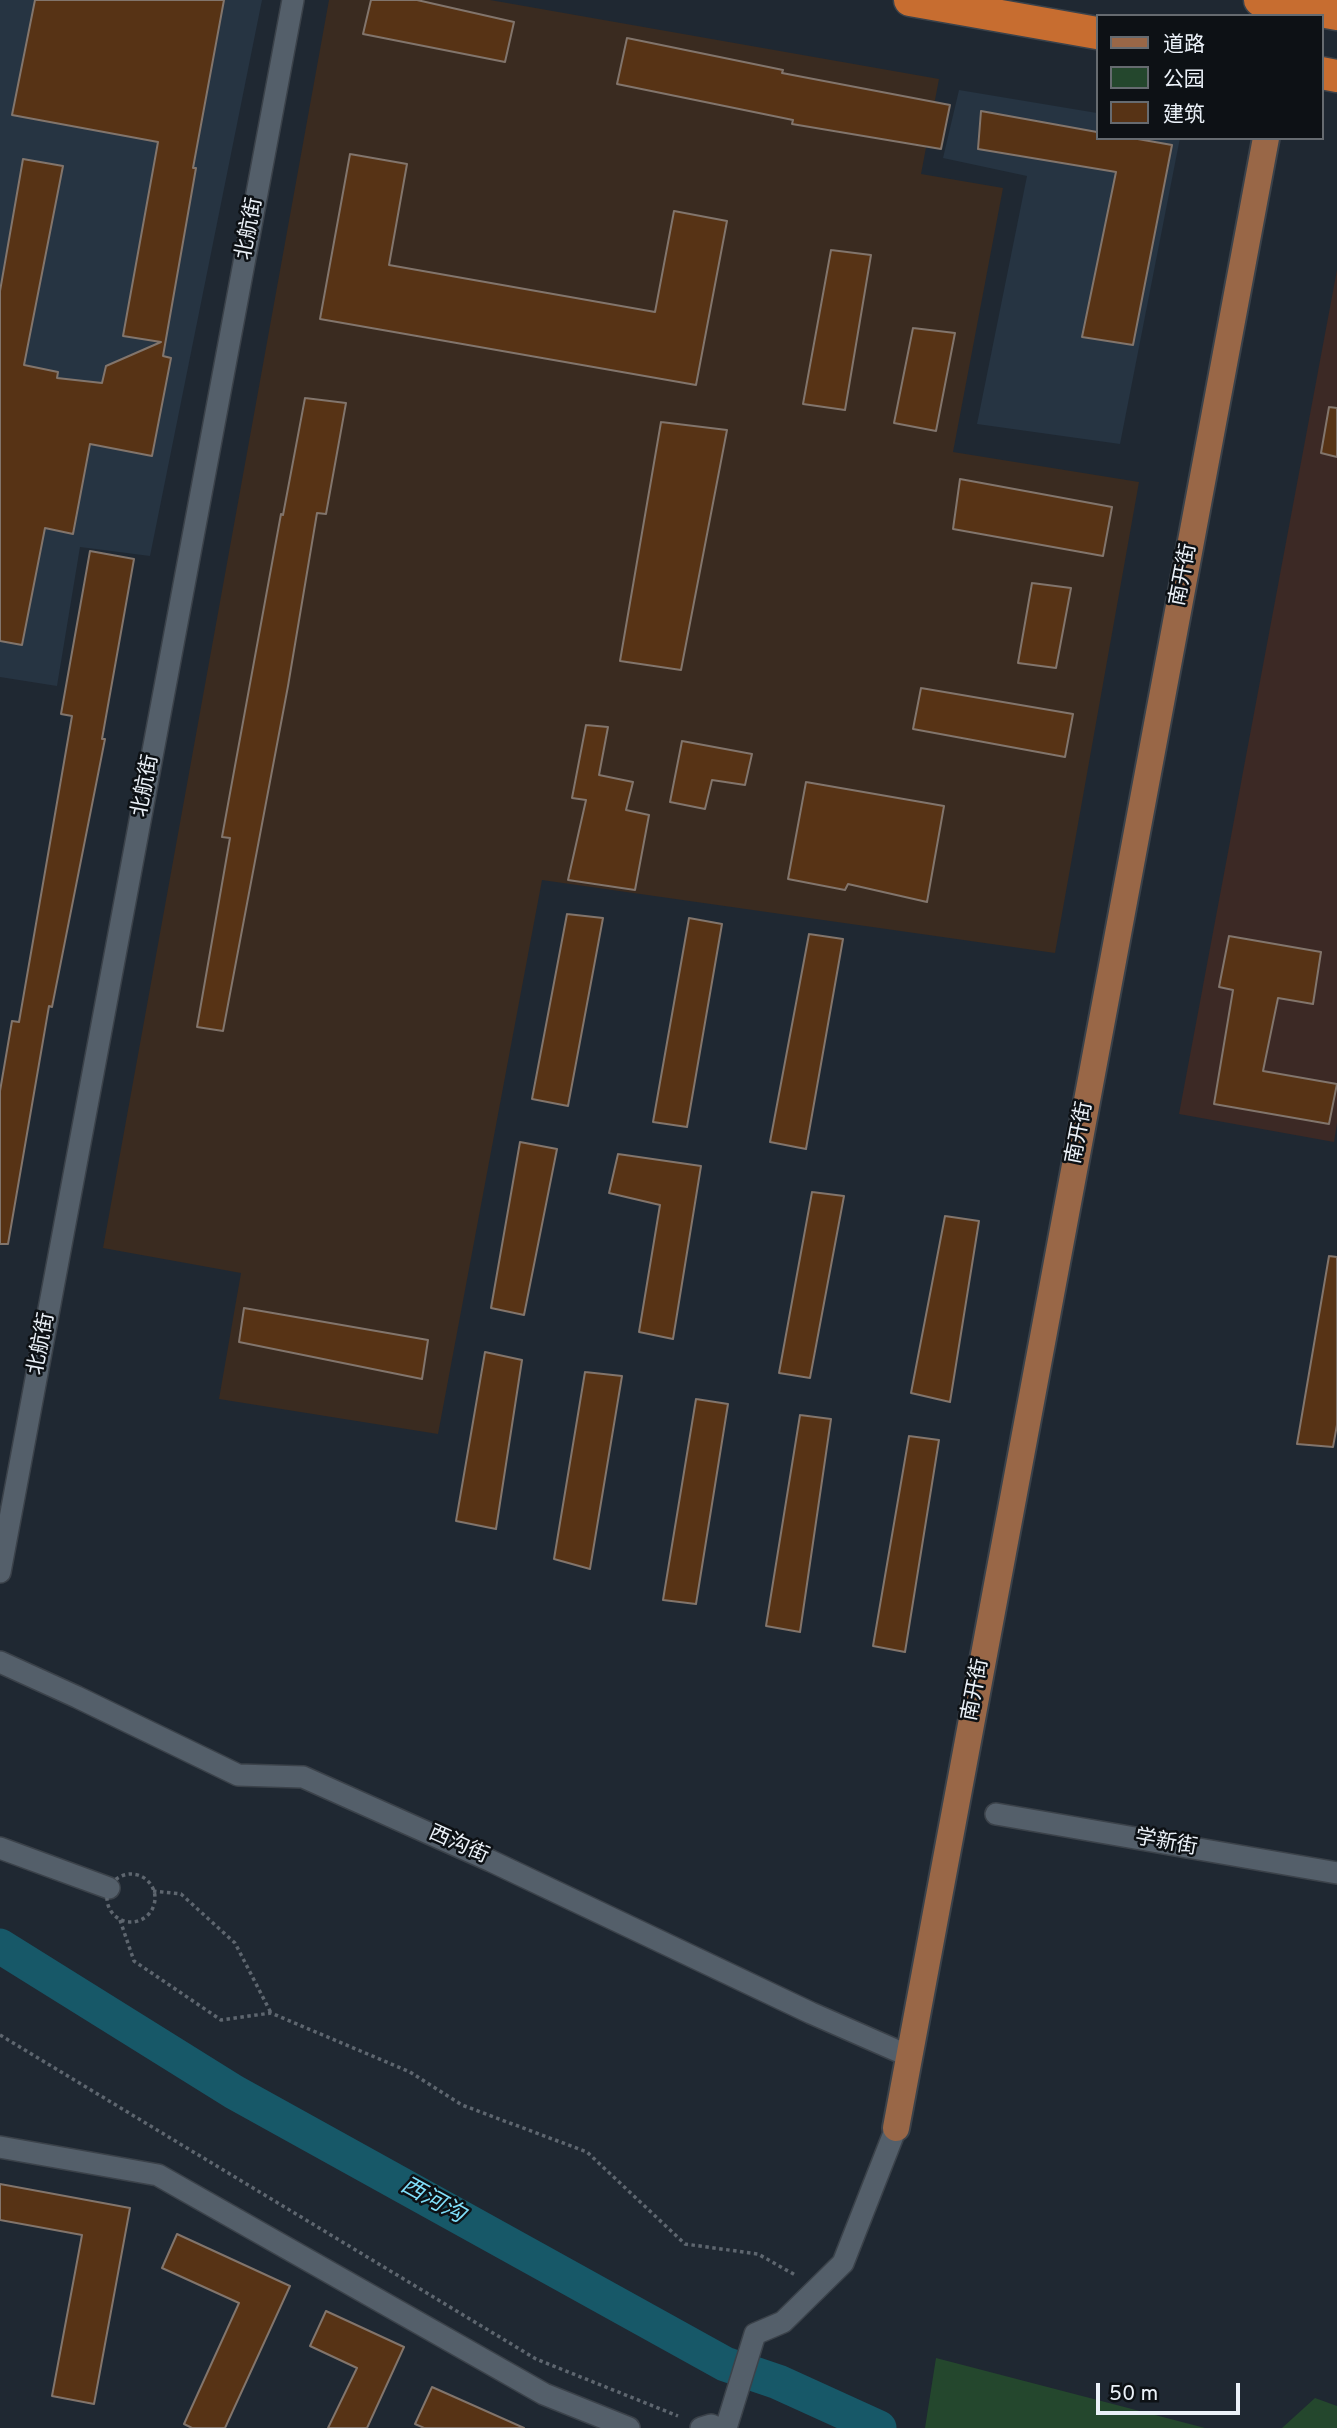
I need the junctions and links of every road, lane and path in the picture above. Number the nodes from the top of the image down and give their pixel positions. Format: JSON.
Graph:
{"nodes":[{"id":1,"x":293,"y":0,"type":"edge"},
{"id":2,"x":910,"y":0,"type":"edge"},
{"id":3,"x":1259,"y":0,"type":"edge"},
{"id":4,"x":1291,"y":7,"type":"edge"},
{"id":5,"x":1326,"y":11,"type":"edge"},
{"id":6,"x":1096,"y":33,"type":"edge"},
{"id":7,"x":1266,"y":140,"type":"edge"},
{"id":8,"x":0,"y":1572,"type":"edge"},
{"id":9,"x":0,"y":1662,"type":"edge"},
{"id":10,"x":996,"y":1814,"type":"dead end"},
{"id":11,"x":0,"y":1848,"type":"edge"},
{"id":12,"x":1337,"y":1873,"type":"edge"},
{"id":13,"x":109,"y":1888,"type":"junction"},
{"id":14,"x":153,"y":1891,"type":"junction"},
{"id":15,"x":120,"y":1920,"type":"junction"},
{"id":16,"x":271,"y":2013,"type":"junction"},
{"id":17,"x":0,"y":2035,"type":"edge"},
{"id":18,"x":909,"y":2056,"type":"junction"},
{"id":19,"x":896,"y":2128,"type":"joint"},
{"id":20,"x":0,"y":2147,"type":"edge"},
{"id":21,"x":797,"y":2276,"type":"dead end"},
{"id":22,"x":678,"y":2416,"type":"dead end"},
{"id":23,"x":629,"y":2428,"type":"edge"},
{"id":24,"x":701,"y":2428,"type":"edge"},
{"id":25,"x":718,"y":2428,"type":"edge"},
{"id":26,"x":726,"y":2428,"type":"edge"}],
"edges":[{"from":1,"to":8,"type":"street","name":"北航街"},
{"from":2,"to":6,"type":"highway"},
{"from":3,"to":4,"type":"highway"},
{"from":4,"to":5,"type":"highway"},
{"from":7,"to":18,"type":"main road","name":"南开街"},
{"from":9,"to":18,"type":"street","name":"西沟街"},
{"from":10,"to":12,"type":"street","name":"学新街"},
{"from":11,"to":13,"type":"street"},
{"from":13,"to":14,"type":"path"},
{"from":13,"to":15,"type":"path"},
{"from":14,"to":15,"type":"path"},
{"from":14,"to":16,"type":"path"},
{"from":15,"to":16,"type":"path"},
{"from":16,"to":21,"type":"path"},
{"from":17,"to":22,"type":"path"},
{"from":18,"to":19,"type":"main road","name":"南开街"},
{"from":19,"to":26,"type":"street"},
{"from":20,"to":23,"type":"street"},
{"from":24,"to":25,"type":"street"}]}
